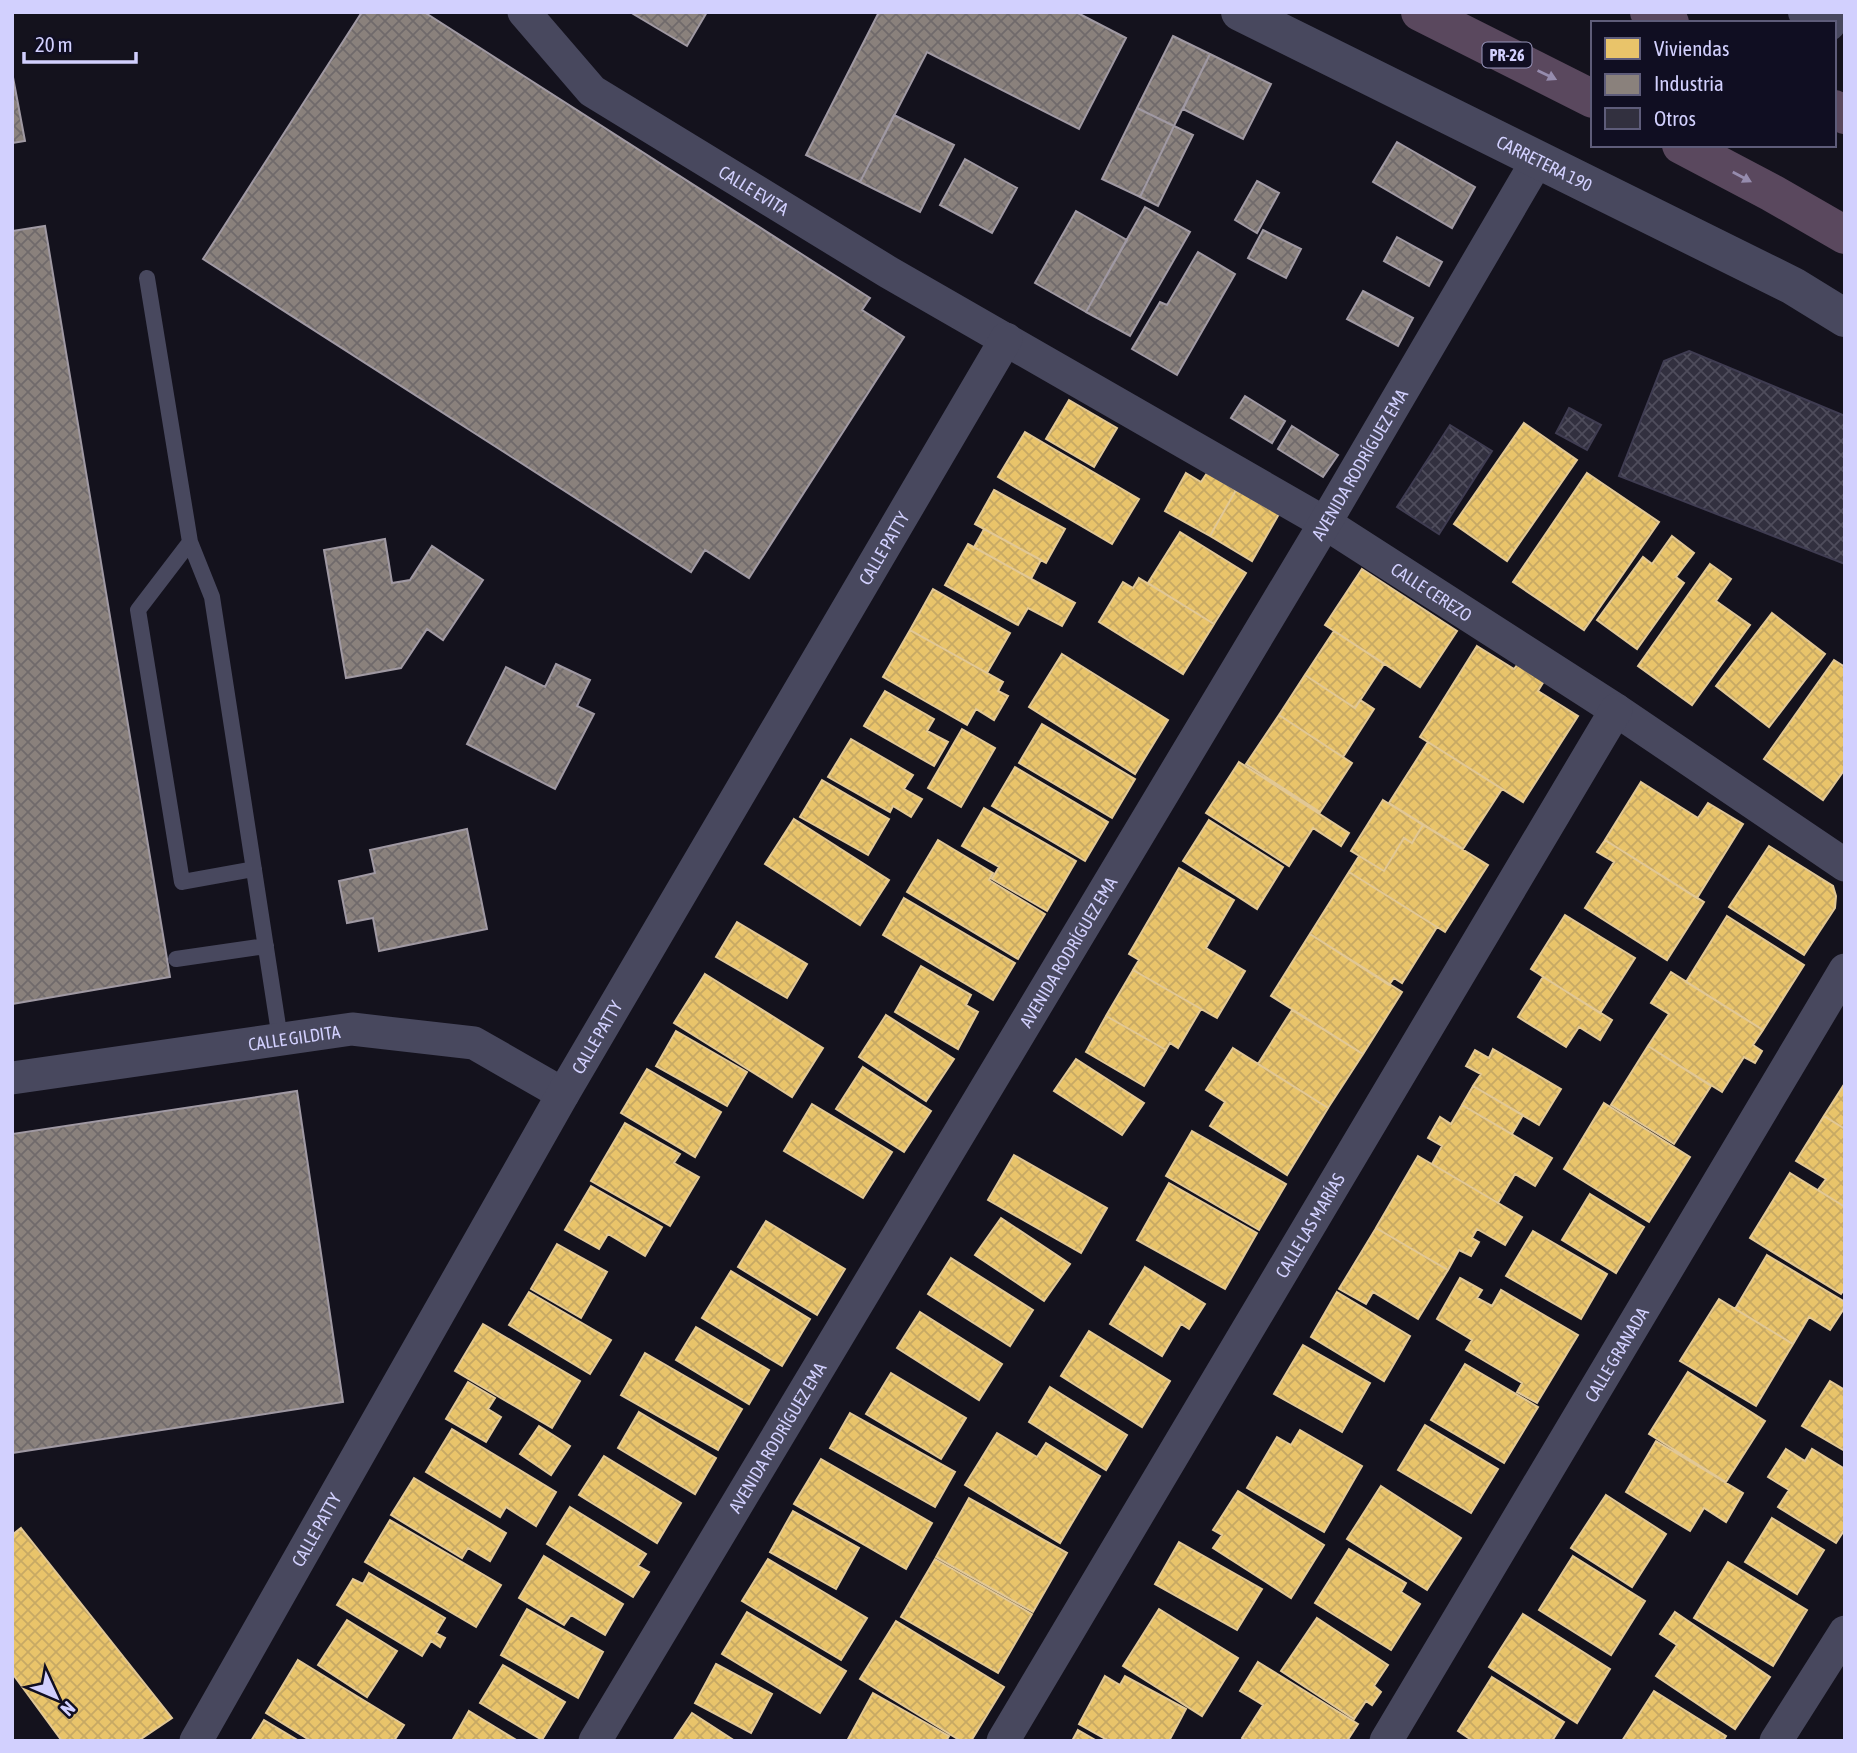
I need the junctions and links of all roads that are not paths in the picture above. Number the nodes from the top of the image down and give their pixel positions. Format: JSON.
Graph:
{"nodes":[{"id":1,"x":524,"y":12,"type":"edge"},
{"id":2,"x":1240,"y":12,"type":"edge"},
{"id":3,"x":1420,"y":12,"type":"edge"},
{"id":4,"x":1649,"y":12,"type":"edge"},
{"id":5,"x":1807,"y":12,"type":"edge"},
{"id":6,"x":1666,"y":21,"type":"edge"},
{"id":7,"x":1823,"y":21,"type":"edge"},
{"id":8,"x":1591,"y":98,"type":"edge"},
{"id":9,"x":1685,"y":147,"type":"edge"},
{"id":10,"x":1538,"y":159,"type":"junction"},
{"id":11,"x":1845,"y":235,"type":"edge"},
{"id":12,"x":147,"y":278,"type":"dead end"},
{"id":13,"x":1845,"y":318,"type":"edge"},
{"id":14,"x":1006,"y":339,"type":"junction"},
{"id":15,"x":1325,"y":523,"type":"junction"},
{"id":16,"x":190,"y":542,"type":"junction"},
{"id":17,"x":1616,"y":710,"type":"junction"},
{"id":18,"x":1845,"y":865,"type":"edge"},
{"id":19,"x":254,"y":869,"type":"junction"},
{"id":20,"x":266,"y":946,"type":"junction"},
{"id":21,"x":176,"y":959,"type":"dead end"},
{"id":22,"x":1845,"y":970,"type":"edge"},
{"id":23,"x":281,"y":1039,"type":"junction"},
{"id":24,"x":12,"y":1078,"type":"edge"},
{"id":25,"x":563,"y":1094,"type":"junction"},
{"id":26,"x":1845,"y":1632,"type":"edge"},
{"id":27,"x":196,"y":1741,"type":"edge"},
{"id":28,"x":595,"y":1741,"type":"edge"},
{"id":29,"x":1003,"y":1741,"type":"edge"},
{"id":30,"x":1387,"y":1741,"type":"edge"},
{"id":31,"x":1776,"y":1741,"type":"edge"}],
"edges":[{"from":1,"to":14,"type":"street","name":"CALLE EVITA"},
{"from":2,"to":10,"type":"street","name":"CARRETERA 190"},
{"from":3,"to":8,"type":"highway","number":"PR-26","one_way":true},
{"from":4,"to":6,"type":"highway"},
{"from":5,"to":7,"type":"street"},
{"from":9,"to":11,"type":"highway","one_way":true},
{"from":10,"to":13,"type":"street","name":"CARRETERA 190"},
{"from":10,"to":15,"type":"street","name":"AVENIDA RODRÍGUEZ EMA"},
{"from":12,"to":16,"type":"lane"},
{"from":14,"to":15,"type":"street","name":"CALLE CEREZO"},
{"from":14,"to":25,"type":"street","name":"CALLE PATTY"},
{"from":15,"to":17,"type":"street","name":"CALLE CEREZO"},
{"from":15,"to":28,"type":"street","name":"AVENIDA RODRÍGUEZ EMA"},
{"from":16,"to":19,"type":"lane"},
{"from":16,"to":19,"type":"lane"},
{"from":17,"to":18,"type":"street","name":"CALLE CEREZO"},
{"from":17,"to":29,"type":"street","name":"CALLE LAS MARÍAS"},
{"from":19,"to":20,"type":"lane"},
{"from":20,"to":21,"type":"lane"},
{"from":20,"to":23,"type":"lane"},
{"from":22,"to":30,"type":"street","name":"CALLE GRANADA"},
{"from":23,"to":24,"type":"street","name":"CALLE GILDITA"},
{"from":23,"to":25,"type":"street","name":"CALLE GILDITA"},
{"from":25,"to":27,"type":"street","name":"CALLE PATTY"},
{"from":26,"to":31,"type":"street"}]}
